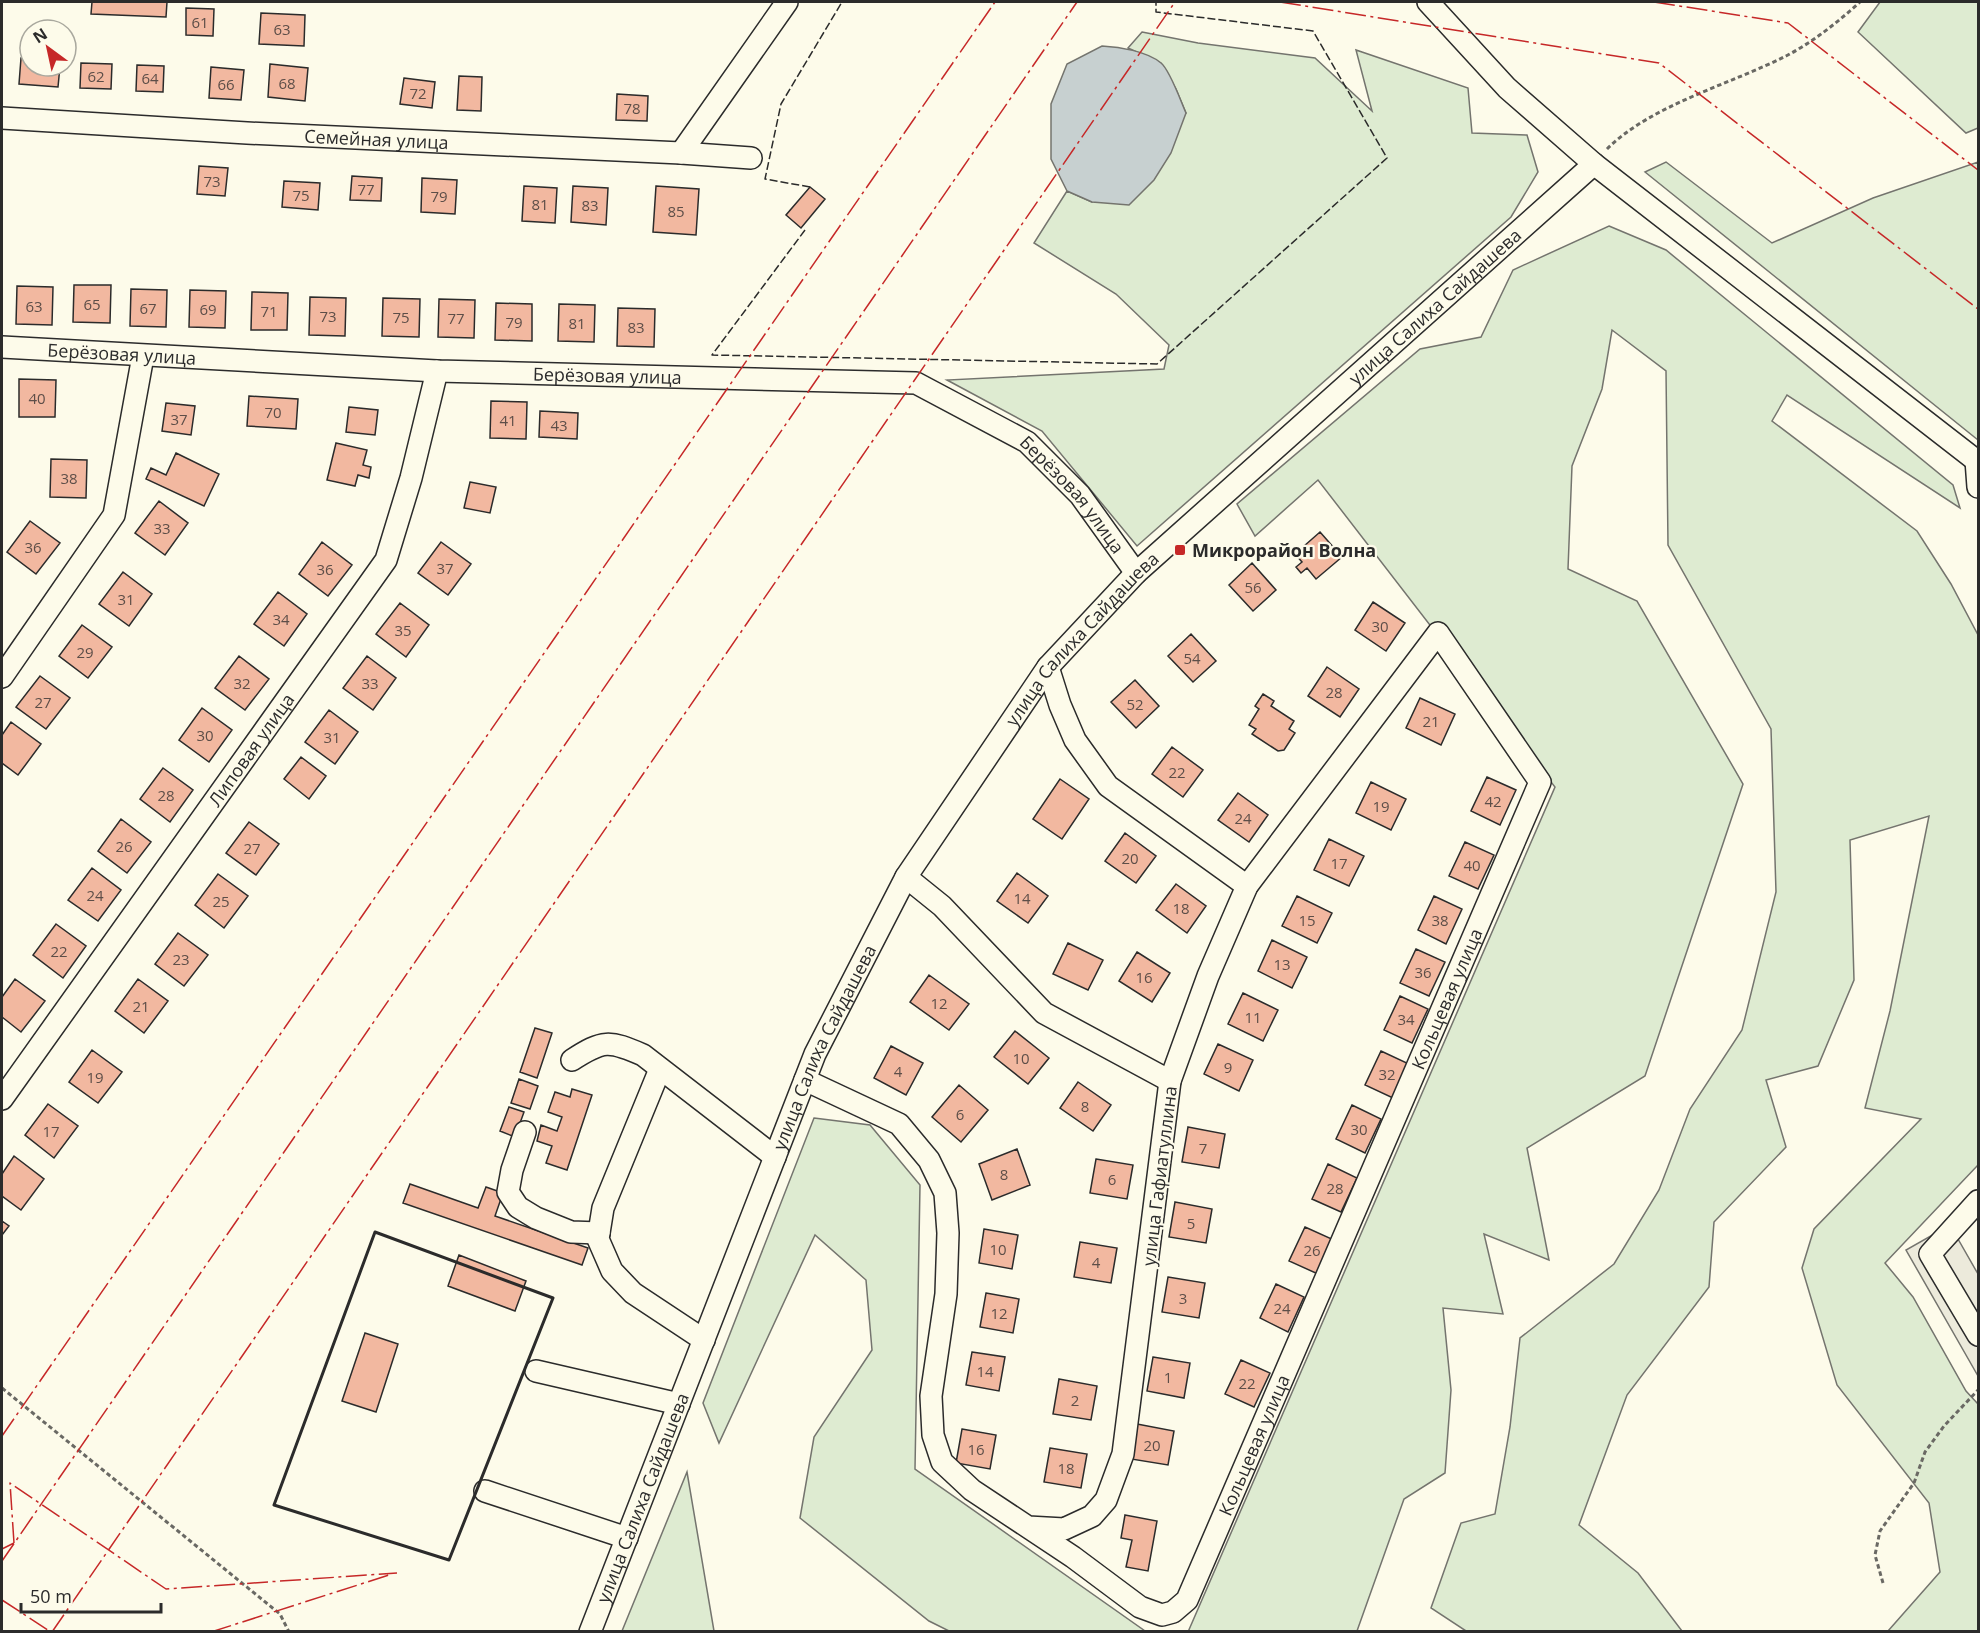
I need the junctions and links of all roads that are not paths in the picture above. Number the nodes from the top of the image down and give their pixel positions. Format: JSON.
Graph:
{"nodes":[{"id":1,"x":788,"y":2,"type":"edge"},
{"id":2,"x":1427,"y":2,"type":"edge"},
{"id":3,"x":2,"y":118,"type":"edge"},
{"id":4,"x":681,"y":153,"type":"junction"},
{"id":5,"x":751,"y":158,"type":"dead end"},
{"id":6,"x":1594,"y":164,"type":"junction"},
{"id":7,"x":2,"y":347,"type":"edge"},
{"id":8,"x":143,"y":356,"type":"junction"},
{"id":9,"x":437,"y":371,"type":"junction"},
{"id":10,"x":1977,"y":461,"type":"edge"},
{"id":11,"x":1978,"y":487,"type":"edge"},
{"id":12,"x":1136,"y":573,"type":"junction"},
{"id":13,"x":1422,"y":651,"type":"joint"},
{"id":14,"x":1048,"y":667,"type":"junction"},
{"id":15,"x":2,"y":677,"type":"edge"},
{"id":16,"x":906,"y":877,"type":"junction"},
{"id":17,"x":1247,"y":886,"type":"junction"},
{"id":18,"x":572,"y":1060,"type":"dead end"},
{"id":19,"x":660,"y":1069,"type":"junction"},
{"id":20,"x":805,"y":1080,"type":"junction"},
{"id":21,"x":1170,"y":1081,"type":"junction"},
{"id":22,"x":2,"y":1099,"type":"edge"},
{"id":23,"x":525,"y":1132,"type":"dead end"},
{"id":24,"x":775,"y":1157,"type":"junction"},
{"id":25,"x":1978,"y":1201,"type":"edge"},
{"id":26,"x":599,"y":1233,"type":"junction"},
{"id":27,"x":1978,"y":1335,"type":"edge"},
{"id":28,"x":704,"y":1340,"type":"junction"},
{"id":29,"x":536,"y":1371,"type":"dead end"},
{"id":30,"x":679,"y":1404,"type":"junction"},
{"id":31,"x":485,"y":1491,"type":"dead end"},
{"id":32,"x":1028,"y":1527,"type":"junction"},
{"id":33,"x":627,"y":1538,"type":"junction"},
{"id":34,"x":590,"y":1632,"type":"edge"}],
"edges":[{"from":1,"to":4,"type":"street"},
{"from":2,"to":6,"type":"street"},
{"from":3,"to":4,"type":"street","name":"Семейная улица"},
{"from":4,"to":5,"type":"street","name":"Семейная улица"},
{"from":6,"to":10,"type":"street"},
{"from":6,"to":12,"type":"street","name":"улица Салиха Сайдашева"},
{"from":7,"to":8,"type":"street","name":"Берёзовая улица"},
{"from":8,"to":9,"type":"street","name":"Берёзовая улица"},
{"from":8,"to":15,"type":"street"},
{"from":9,"to":12,"type":"street","name":"Берёзовая улица"},
{"from":9,"to":22,"type":"street","name":"Липовая улица"},
{"from":10,"to":11,"type":"street"},
{"from":12,"to":14,"type":"street","name":"улица Салиха Сайдашева"},
{"from":13,"to":17,"type":"street","name":"улица Гафиатуллина"},
{"from":13,"to":32,"type":"street","name":"Кольцевая улица"},
{"from":14,"to":16,"type":"street","name":"улица Салиха Сайдашева"},
{"from":14,"to":17,"type":"street"},
{"from":16,"to":20,"type":"street","name":"улица Салиха Сайдашева"},
{"from":16,"to":21,"type":"street"},
{"from":17,"to":21,"type":"street","name":"улица Гафиатуллина"},
{"from":18,"to":19,"type":"street"},
{"from":19,"to":24,"type":"street"},
{"from":19,"to":26,"type":"street"},
{"from":20,"to":24,"type":"street","name":"улица Салиха Сайдашева"},
{"from":20,"to":32,"type":"street","name":"Кольцевая улица"},
{"from":21,"to":32,"type":"street","name":"улица Гафиатуллина"},
{"from":23,"to":26,"type":"street"},
{"from":24,"to":28,"type":"street","name":"улица Салиха Сайдашева"},
{"from":25,"to":27,"type":"street"},
{"from":26,"to":28,"type":"street"},
{"from":28,"to":30,"type":"street","name":"улица Салиха Сайдашева"},
{"from":29,"to":30,"type":"street"},
{"from":30,"to":33,"type":"street","name":"улица Салиха Сайдашева"},
{"from":31,"to":33,"type":"street"},
{"from":33,"to":34,"type":"street","name":"улица Салиха Сайдашева"}]}
